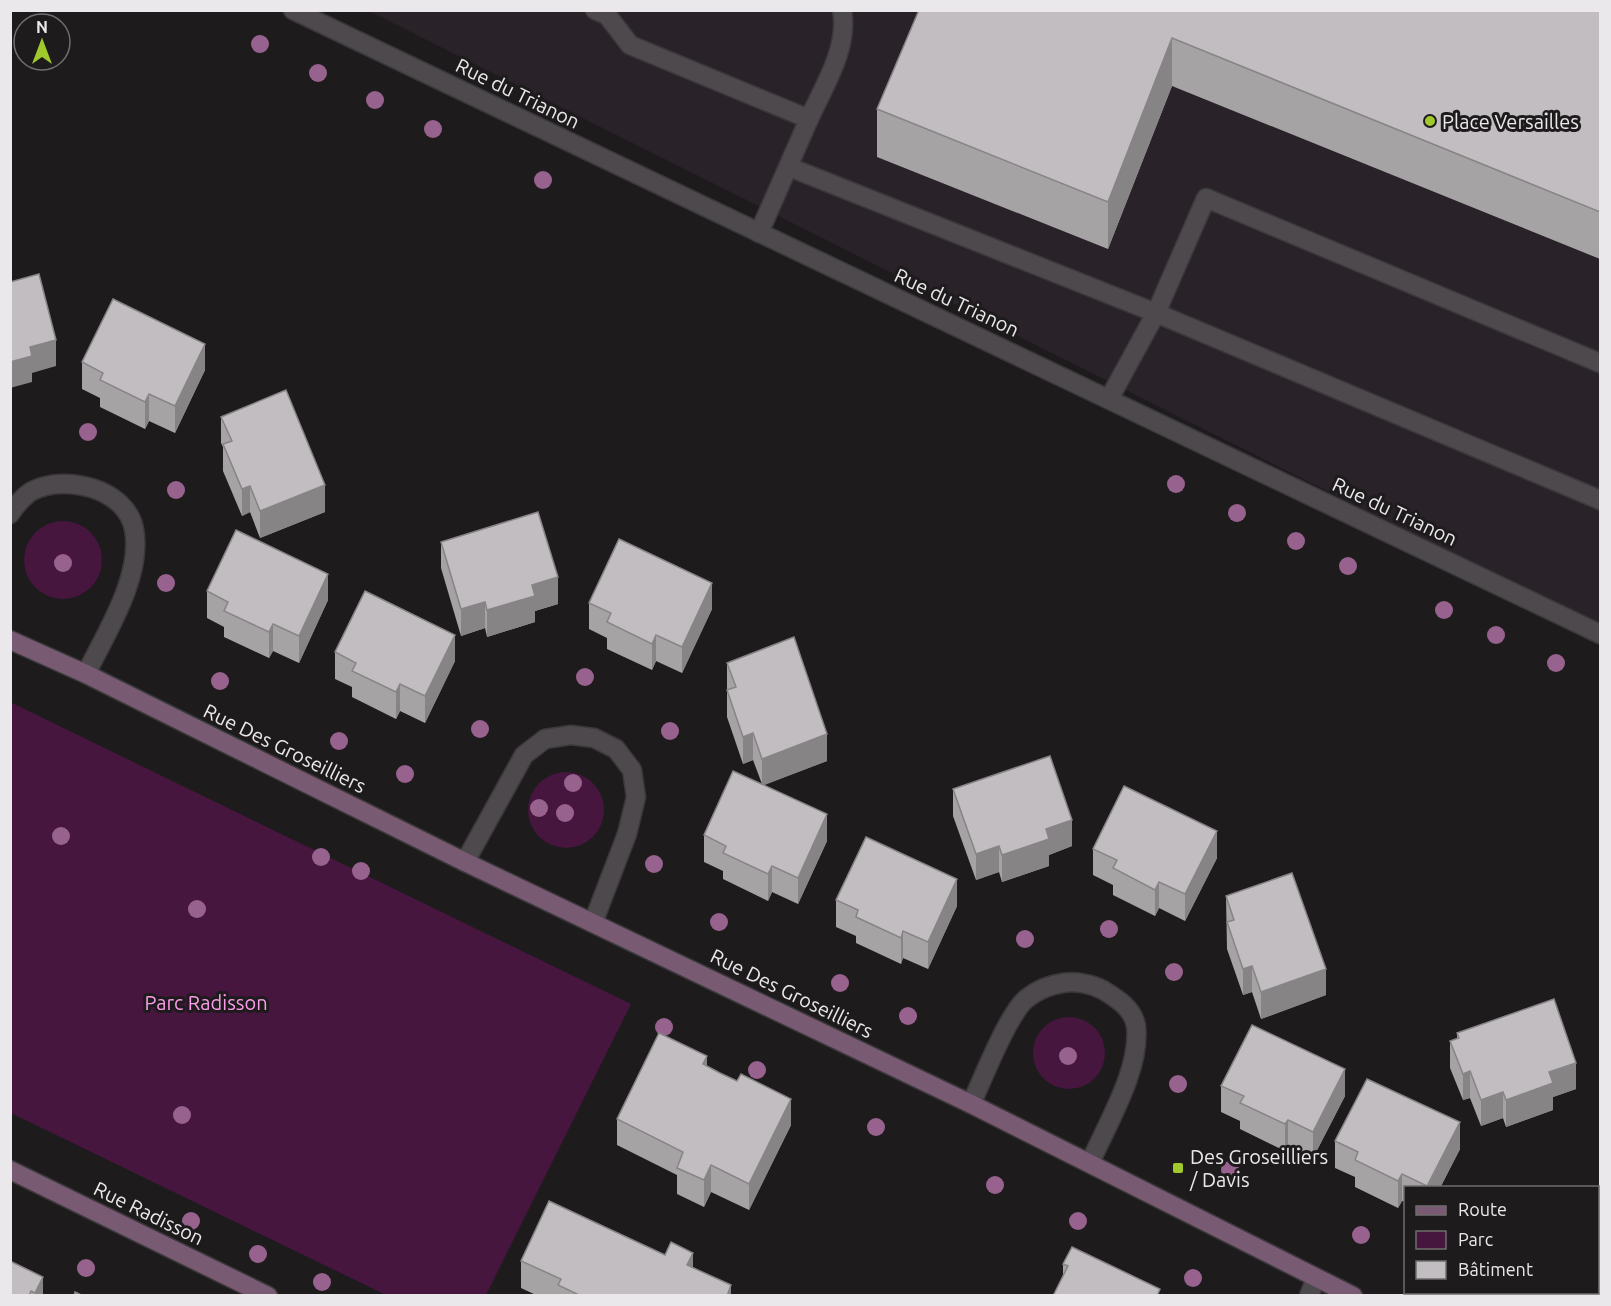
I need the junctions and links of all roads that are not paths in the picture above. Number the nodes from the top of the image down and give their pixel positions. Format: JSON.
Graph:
{"nodes":[{"id":1,"x":294,"y":10,"type":"edge"},
{"id":2,"x":842,"y":10,"type":"edge"},
{"id":3,"x":604,"y":12,"type":"edge"},
{"id":4,"x":318,"y":16,"type":"edge"},
{"id":5,"x":809,"y":119,"type":"junction"},
{"id":6,"x":789,"y":167,"type":"junction"},
{"id":7,"x":759,"y":233,"type":"junction"},
{"id":8,"x":1156,"y":313,"type":"junction"},
{"id":9,"x":1600,"y":363,"type":"edge"},
{"id":10,"x":1109,"y":399,"type":"junction"},
{"id":11,"x":1600,"y":500,"type":"edge"},
{"id":12,"x":10,"y":514,"type":"edge"},
{"id":13,"x":1600,"y":634,"type":"edge"},
{"id":14,"x":10,"y":639,"type":"edge"},
{"id":15,"x":86,"y":674,"type":"junction"},
{"id":16,"x":465,"y":862,"type":"junction"},
{"id":17,"x":593,"y":922,"type":"junction"},
{"id":18,"x":971,"y":1104,"type":"junction"},
{"id":19,"x":1090,"y":1163,"type":"junction"},
{"id":20,"x":10,"y":1170,"type":"edge"},
{"id":21,"x":1316,"y":1278,"type":"junction"},
{"id":22,"x":268,"y":1296,"type":"edge"},
{"id":23,"x":1309,"y":1296,"type":"edge"},
{"id":24,"x":1353,"y":1296,"type":"edge"}],
"edges":[{"from":1,"to":4,"type":"street","name":"Rue du Trianon"},
{"from":2,"to":5,"type":"street"},
{"from":3,"to":5,"type":"street"},
{"from":4,"to":7,"type":"street","name":"Rue du Trianon"},
{"from":5,"to":6,"type":"street"},
{"from":6,"to":7,"type":"street"},
{"from":6,"to":8,"type":"street"},
{"from":7,"to":10,"type":"street","name":"Rue du Trianon"},
{"from":8,"to":9,"type":"street"},
{"from":8,"to":10,"type":"street"},
{"from":8,"to":11,"type":"street"},
{"from":10,"to":13,"type":"street","name":"Rue du Trianon"},
{"from":12,"to":15,"type":"street"},
{"from":14,"to":15,"type":"street","name":"Rue Des Groseilliers"},
{"from":15,"to":16,"type":"street","name":"Rue Des Groseilliers"},
{"from":16,"to":17,"type":"street","name":"Rue Des Groseilliers"},
{"from":16,"to":17,"type":"street"},
{"from":17,"to":18,"type":"street","name":"Rue Des Groseilliers"},
{"from":18,"to":19,"type":"street","name":"Rue Des Groseilliers"},
{"from":18,"to":19,"type":"street"},
{"from":19,"to":21,"type":"street","name":"Rue Des Groseilliers"},
{"from":20,"to":22,"type":"street","name":"Rue Radisson"},
{"from":21,"to":23,"type":"street"},
{"from":21,"to":24,"type":"street","name":"Rue Des Groseilliers"}]}
